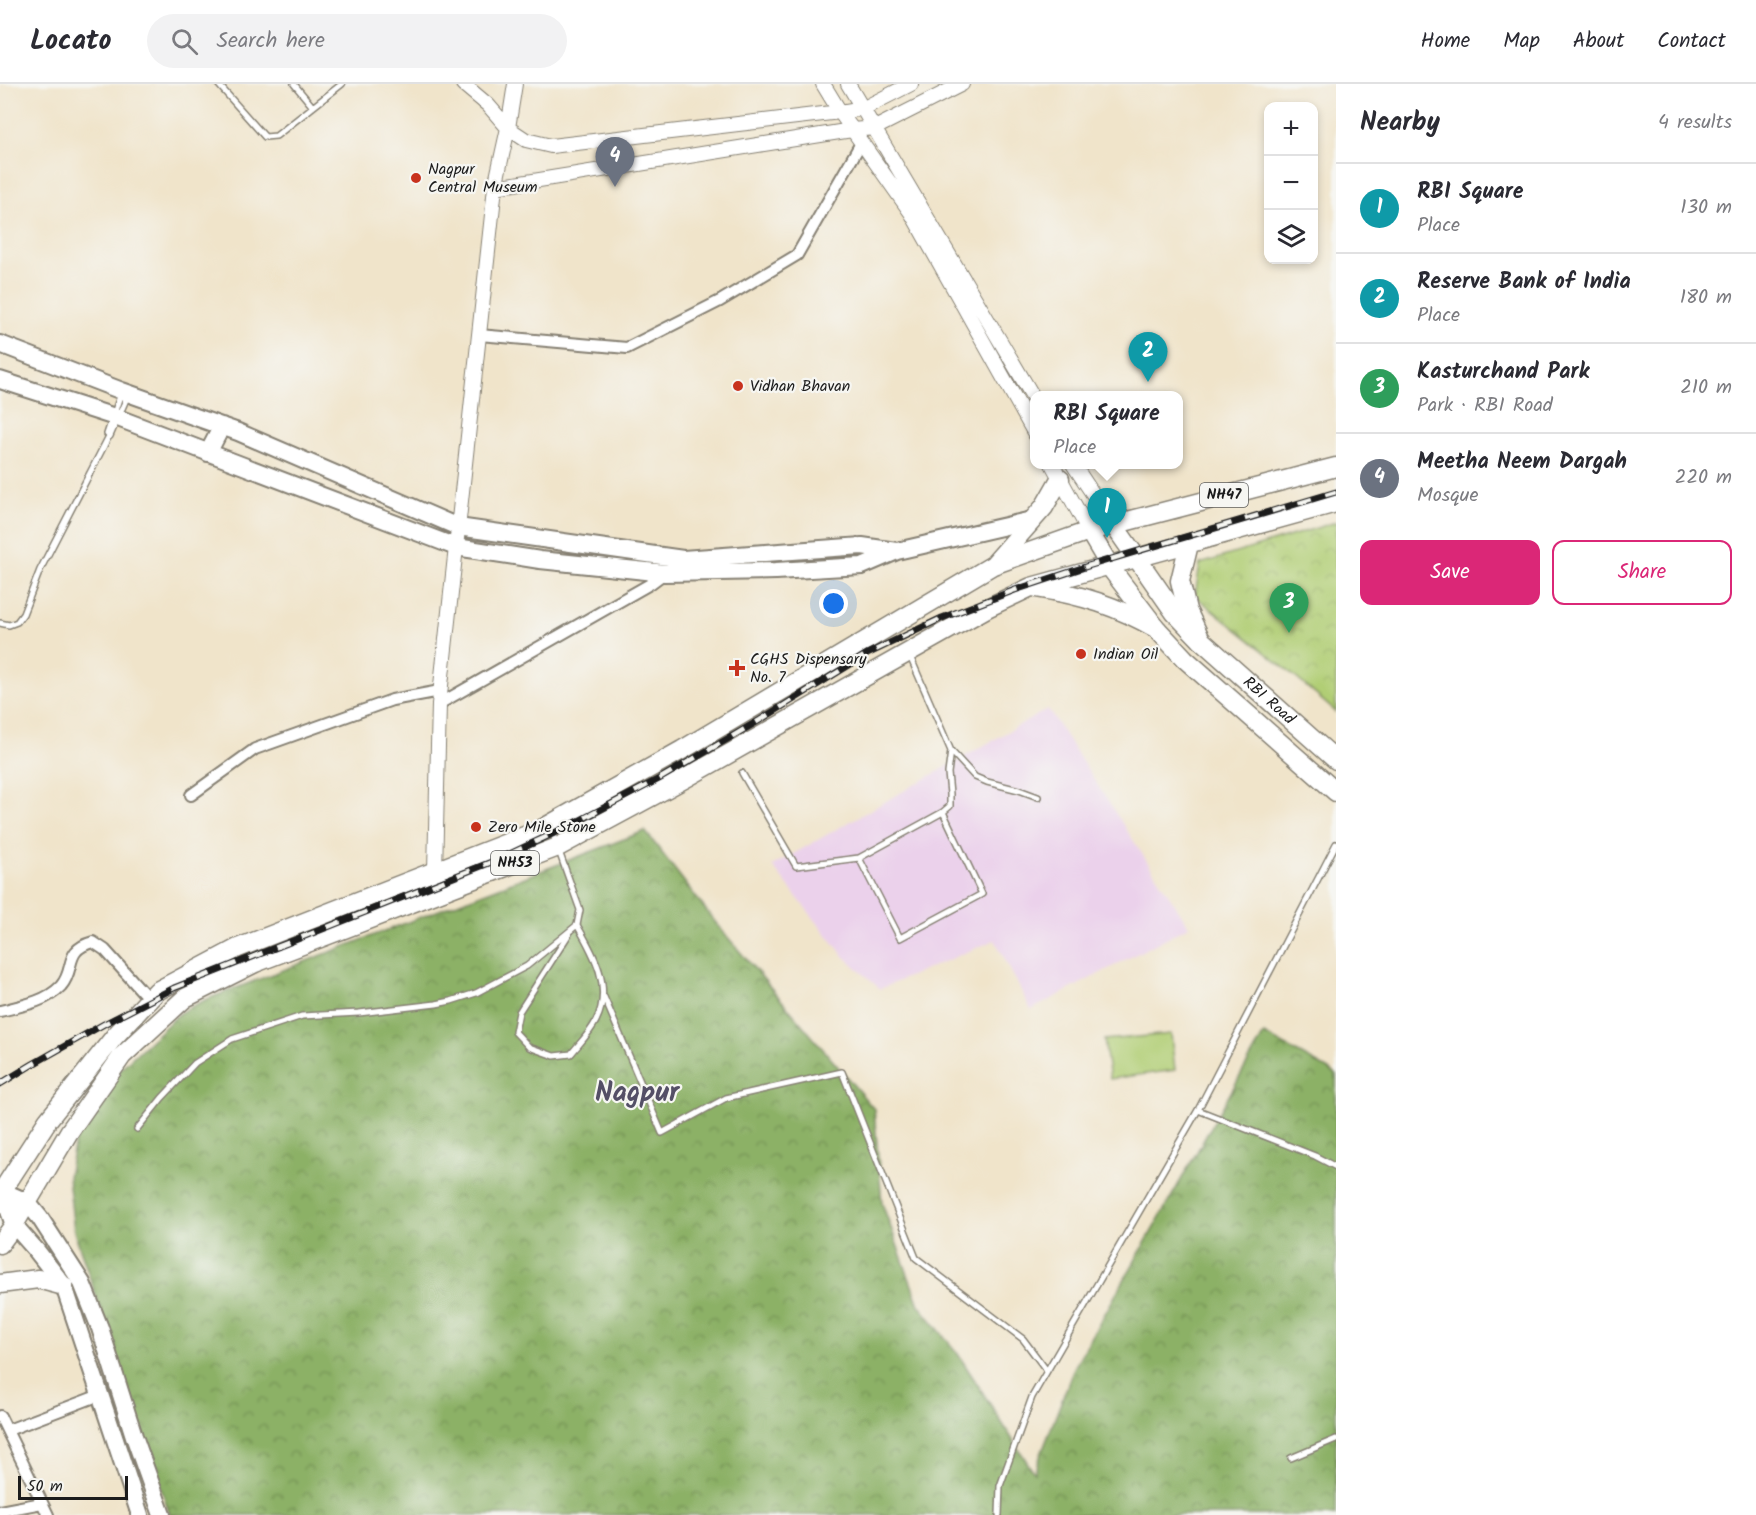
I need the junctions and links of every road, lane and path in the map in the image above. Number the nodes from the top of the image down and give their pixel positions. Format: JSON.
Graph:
{"nodes":[{"id":1,"x":218,"y":84,"type":"edge"},
{"id":2,"x":294,"y":84,"type":"edge"},
{"id":3,"x":342,"y":84,"type":"edge"},
{"id":4,"x":463,"y":84,"type":"edge"},
{"id":5,"x":515,"y":84,"type":"edge"},
{"id":6,"x":823,"y":84,"type":"edge"},
{"id":7,"x":849,"y":84,"type":"edge"},
{"id":8,"x":911,"y":84,"type":"edge"},
{"id":9,"x":962,"y":84,"type":"edge"},
{"id":10,"x":313,"y":107,"type":"junction"},
{"id":11,"x":864,"y":108,"type":"junction"},
{"id":12,"x":840,"y":112,"type":"junction"},
{"id":13,"x":508,"y":128,"type":"junction"},
{"id":14,"x":875,"y":128,"type":"junction"},
{"id":15,"x":852,"y":130,"type":"junction"},
{"id":16,"x":861,"y":143,"type":"junction"},
{"id":17,"x":495,"y":187,"type":"junction"},
{"id":18,"x":479,"y":335,"type":"junction"},
{"id":19,"x":0,"y":344,"type":"edge"},
{"id":20,"x":0,"y":380,"type":"edge"},
{"id":21,"x":125,"y":392,"type":"junction"},
{"id":22,"x":1030,"y":392,"type":"edge"},
{"id":23,"x":115,"y":417,"type":"junction"},
{"id":24,"x":1030,"y":425,"type":"edge"},
{"id":25,"x":222,"y":426,"type":"junction"},
{"id":26,"x":208,"y":453,"type":"junction"},
{"id":27,"x":1336,"y":467,"type":"edge"},
{"id":28,"x":1076,"y":469,"type":"edge"},
{"id":29,"x":1056,"y":472,"type":"edge"},
{"id":30,"x":1336,"y":503,"type":"edge"},
{"id":31,"x":1032,"y":520,"type":"junction"},
{"id":32,"x":1113,"y":524,"type":"junction"},
{"id":33,"x":458,"y":527,"type":"junction"},
{"id":34,"x":1089,"y":531,"type":"junction"},
{"id":35,"x":1189,"y":544,"type":"junction"},
{"id":36,"x":456,"y":547,"type":"junction"},
{"id":37,"x":897,"y":551,"type":"junction"},
{"id":38,"x":1137,"y":558,"type":"junction"},
{"id":39,"x":683,"y":559,"type":"junction"},
{"id":40,"x":1108,"y":565,"type":"junction"},
{"id":41,"x":993,"y":566,"type":"junction"},
{"id":42,"x":665,"y":573,"type":"junction"},
{"id":43,"x":1031,"y":587,"type":"junction"},
{"id":44,"x":0,"y":623,"type":"edge"},
{"id":45,"x":1156,"y":629,"type":"junction"},
{"id":46,"x":1201,"y":640,"type":"junction"},
{"id":47,"x":909,"y":653,"type":"junction"},
{"id":48,"x":439,"y":698,"type":"junction"},
{"id":49,"x":951,"y":751,"type":"junction"},
{"id":50,"x":1336,"y":760,"type":"edge"},
{"id":51,"x":742,"y":773,"type":"dead end"},
{"id":52,"x":1336,"y":792,"type":"edge"},
{"id":53,"x":191,"y":795,"type":"dead end"},
{"id":54,"x":1038,"y":797,"type":"dead end"},
{"id":55,"x":943,"y":812,"type":"junction"},
{"id":56,"x":550,"y":825,"type":"junction"},
{"id":57,"x":1336,"y":844,"type":"edge"},
{"id":58,"x":558,"y":847,"type":"junction"},
{"id":59,"x":859,"y":858,"type":"junction"},
{"id":60,"x":435,"y":871,"type":"junction"},
{"id":61,"x":574,"y":927,"type":"junction"},
{"id":62,"x":604,"y":997,"type":"junction"},
{"id":63,"x":149,"y":999,"type":"junction"},
{"id":64,"x":0,"y":1011,"type":"edge"},
{"id":65,"x":1198,"y":1110,"type":"junction"},
{"id":66,"x":137,"y":1129,"type":"dead end"},
{"id":67,"x":1336,"y":1167,"type":"edge"},
{"id":68,"x":1,"y":1192,"type":"edge"},
{"id":69,"x":27,"y":1202,"type":"junction"},
{"id":70,"x":14,"y":1226,"type":"junction"},
{"id":71,"x":0,"y":1245,"type":"edge"},
{"id":72,"x":0,"y":1284,"type":"edge"},
{"id":73,"x":64,"y":1286,"type":"junction"},
{"id":74,"x":1047,"y":1371,"type":"junction"},
{"id":75,"x":117,"y":1383,"type":"junction"},
{"id":76,"x":99,"y":1393,"type":"junction"},
{"id":77,"x":3,"y":1424,"type":"edge"},
{"id":78,"x":1336,"y":1439,"type":"edge"},
{"id":79,"x":1291,"y":1458,"type":"dead end"},
{"id":80,"x":42,"y":1503,"type":"junction"},
{"id":81,"x":0,"y":1511,"type":"edge"},
{"id":82,"x":48,"y":1515,"type":"edge"},
{"id":83,"x":140,"y":1515,"type":"edge"},
{"id":84,"x":162,"y":1515,"type":"edge"},
{"id":85,"x":999,"y":1515,"type":"edge"}],
"edges":[{"from":1,"to":10,"type":"lane"},
{"from":2,"to":10,"type":"lane"},
{"from":3,"to":10,"type":"lane"},
{"from":4,"to":13,"type":"street"},
{"from":5,"to":13,"type":"street"},
{"from":6,"to":12,"type":"street"},
{"from":7,"to":11,"type":"street"},
{"from":8,"to":11,"type":"street"},
{"from":9,"to":14,"type":"street"},
{"from":11,"to":12,"type":"street"},
{"from":11,"to":14,"type":"street"},
{"from":12,"to":13,"type":"street"},
{"from":12,"to":15,"type":"street"},
{"from":13,"to":17,"type":"street"},
{"from":14,"to":15,"type":"street"},
{"from":14,"to":22,"type":"street"},
{"from":15,"to":16,"type":"street"},
{"from":15,"to":17,"type":"street"},
{"from":16,"to":18,"type":"street"},
{"from":16,"to":24,"type":"street"},
{"from":17,"to":18,"type":"street"},
{"from":18,"to":33,"type":"street"},
{"from":19,"to":21,"type":"main road"},
{"from":20,"to":23,"type":"main road"},
{"from":21,"to":23,"type":"lane"},
{"from":21,"to":25,"type":"main road"},
{"from":23,"to":26,"type":"main road"},
{"from":23,"to":44,"type":"lane"},
{"from":25,"to":26,"type":"main road"},
{"from":25,"to":33,"type":"main road"},
{"from":26,"to":36,"type":"main road"},
{"from":27,"to":32,"type":"main road","number":"NH47"},
{"from":28,"to":32,"type":"street"},
{"from":29,"to":31,"type":"main road"},
{"from":29,"to":34,"type":"street"},
{"from":30,"to":35,"type":"main road","number":"NH47"},
{"from":31,"to":37,"type":"main road"},
{"from":31,"to":41,"type":"main road"},
{"from":32,"to":34,"type":"main road","number":"NH47"},
{"from":32,"to":38,"type":"main road","name":"RBI Road"},
{"from":33,"to":36,"type":"street"},
{"from":33,"to":39,"type":"main road"},
{"from":34,"to":40,"type":"main road"},
{"from":34,"to":41,"type":"main road","number":"NH53"},
{"from":35,"to":38,"type":"main road","number":"NH47"},
{"from":35,"to":46,"type":"main road"},
{"from":36,"to":42,"type":"main road"},
{"from":36,"to":48,"type":"street"},
{"from":37,"to":39,"type":"main road"},
{"from":37,"to":42,"type":"main road"},
{"from":38,"to":40,"type":"main road","number":"NH47"},
{"from":38,"to":46,"type":"main road","name":"RBI Road"},
{"from":39,"to":42,"type":"street"},
{"from":40,"to":43,"type":"main road","number":"NH53"},
{"from":40,"to":45,"type":"main road"},
{"from":41,"to":56,"type":"main road","number":"NH53"},
{"from":42,"to":48,"type":"street"},
{"from":43,"to":45,"type":"main road"},
{"from":43,"to":47,"type":"main road","number":"NH53"},
{"from":45,"to":52,"type":"main road"},
{"from":46,"to":50,"type":"main road","name":"RBI Road"},
{"from":47,"to":49,"type":"lane"},
{"from":47,"to":58,"type":"main road","number":"NH53"},
{"from":48,"to":53,"type":"street"},
{"from":48,"to":60,"type":"street"},
{"from":49,"to":54,"type":"lane"},
{"from":49,"to":55,"type":"lane"},
{"from":51,"to":59,"type":"lane"},
{"from":55,"to":59,"type":"lane"},
{"from":55,"to":59,"type":"lane"},
{"from":56,"to":58,"type":"lane"},
{"from":56,"to":60,"type":"main road","number":"NH53"},
{"from":57,"to":65,"type":"lane"},
{"from":58,"to":61,"type":"lane"},
{"from":58,"to":69,"type":"main road","number":"NH53"},
{"from":60,"to":63,"type":"main road","number":"NH53"},
{"from":61,"to":62,"type":"lane"},
{"from":61,"to":62,"type":"lane"},
{"from":61,"to":66,"type":"lane"},
{"from":62,"to":74,"type":"lane"},
{"from":63,"to":64,"type":"street"},
{"from":63,"to":68,"type":"main road","number":"NH53"},
{"from":65,"to":67,"type":"lane"},
{"from":65,"to":74,"type":"lane"},
{"from":68,"to":69,"type":"main road"},
{"from":68,"to":70,"type":"main road"},
{"from":69,"to":70,"type":"main road","number":"NH53"},
{"from":69,"to":75,"type":"main road"},
{"from":70,"to":71,"type":"main road","number":"NH53"},
{"from":70,"to":73,"type":"main road"},
{"from":72,"to":73,"type":"main road"},
{"from":73,"to":76,"type":"main road"},
{"from":74,"to":85,"type":"lane"},
{"from":75,"to":76,"type":"main road"},
{"from":75,"to":84,"type":"main road"},
{"from":76,"to":77,"type":"street"},
{"from":76,"to":83,"type":"main road"},
{"from":77,"to":80,"type":"street"},
{"from":78,"to":79,"type":"lane"},
{"from":80,"to":81,"type":"street"},
{"from":80,"to":82,"type":"street"}]}
